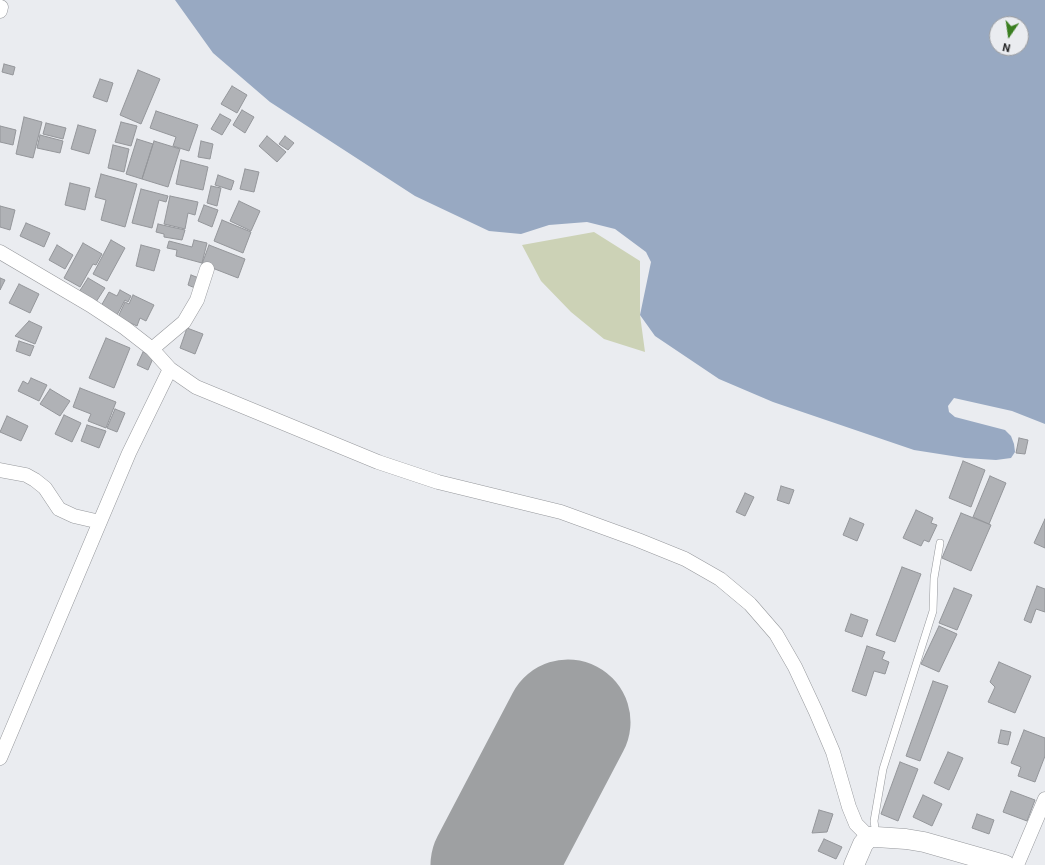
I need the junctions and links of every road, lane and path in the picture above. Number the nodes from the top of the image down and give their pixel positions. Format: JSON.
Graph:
{"nodes":[{"id":1,"x":0,"y":252,"type":"edge"},
{"id":2,"x":207,"y":269,"type":"dead end"},
{"id":3,"x":152,"y":349,"type":"junction"},
{"id":4,"x":170,"y":369,"type":"junction"},
{"id":5,"x":0,"y":470,"type":"edge"},
{"id":6,"x":100,"y":522,"type":"junction"},
{"id":7,"x":940,"y":543,"type":"dead end"},
{"id":8,"x":0,"y":758,"type":"edge"},
{"id":9,"x":1045,"y":799,"type":"edge"},
{"id":10,"x":872,"y":837,"type":"junction"},
{"id":11,"x":854,"y":865,"type":"edge"},
{"id":12,"x":1005,"y":865,"type":"edge"},
{"id":13,"x":1017,"y":865,"type":"edge"}],
"edges":[{"from":1,"to":3,"type":"street"},
{"from":2,"to":3,"type":"street"},
{"from":3,"to":4,"type":"street"},
{"from":4,"to":6,"type":"street"},
{"from":4,"to":10,"type":"street"},
{"from":5,"to":6,"type":"street"},
{"from":6,"to":8,"type":"street"},
{"from":7,"to":10,"type":"lane"},
{"from":9,"to":13,"type":"street"},
{"from":10,"to":11,"type":"street"},
{"from":10,"to":12,"type":"street"}]}
